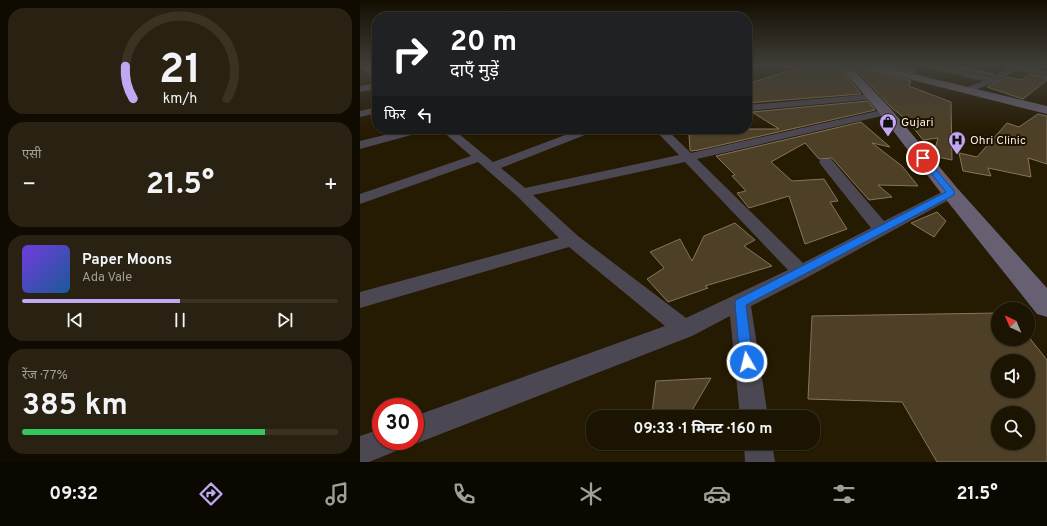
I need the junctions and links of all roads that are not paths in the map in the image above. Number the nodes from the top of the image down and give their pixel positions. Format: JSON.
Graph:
{"nodes":[{"id":1,"x":864,"y":88,"type":"edge"},
{"id":2,"x":958,"y":88,"type":"edge"},
{"id":3,"x":974,"y":88,"type":"edge"},
{"id":4,"x":968,"y":90,"type":"junction"},
{"id":5,"x":873,"y":97,"type":"junction"},
{"id":6,"x":752,"y":108,"type":"edge"},
{"id":7,"x":1047,"y":110,"type":"edge"},
{"id":8,"x":372,"y":111,"type":"edge"},
{"id":9,"x":886,"y":112,"type":"junction"},
{"id":10,"x":360,"y":114,"type":"edge"},
{"id":11,"x":403,"y":134,"type":"edge"},
{"id":12,"x":452,"y":134,"type":"edge"},
{"id":13,"x":574,"y":134,"type":"edge"},
{"id":14,"x":665,"y":134,"type":"edge"},
{"id":15,"x":360,"y":145,"type":"edge"},
{"id":16,"x":689,"y":157,"type":"junction"},
{"id":17,"x":487,"y":162,"type":"junction"},
{"id":18,"x":826,"y":162,"type":"dead end"},
{"id":19,"x":522,"y":193,"type":"junction"},
{"id":20,"x":951,"y":193,"type":"junction"},
{"id":21,"x":360,"y":199,"type":"edge"},
{"id":22,"x":882,"y":230,"type":"junction"},
{"id":23,"x":572,"y":240,"type":"junction"},
{"id":24,"x":801,"y":272,"type":"junction"},
{"id":25,"x":360,"y":300,"type":"edge"},
{"id":26,"x":740,"y":303,"type":"junction"},
{"id":27,"x":1047,"y":306,"type":"edge"},
{"id":28,"x":684,"y":329,"type":"junction"},
{"id":29,"x":753,"y":410,"type":"edge"},
{"id":30,"x":424,"y":427,"type":"edge"},
{"id":31,"x":372,"y":446,"type":"edge"},
{"id":32,"x":759,"y":450,"type":"edge"},
{"id":33,"x":360,"y":451,"type":"edge"},
{"id":34,"x":760,"y":462,"type":"edge"}],
"edges":[{"from":1,"to":5,"type":"street"},
{"from":2,"to":4,"type":"street"},
{"from":3,"to":4,"type":"street"},
{"from":4,"to":7,"type":"street"},
{"from":5,"to":6,"type":"street"},
{"from":5,"to":9,"type":"street"},
{"from":8,"to":10,"type":"street"},
{"from":9,"to":16,"type":"street"},
{"from":9,"to":20,"type":"street"},
{"from":11,"to":15,"type":"street"},
{"from":12,"to":17,"type":"street"},
{"from":13,"to":17,"type":"street"},
{"from":14,"to":16,"type":"street"},
{"from":16,"to":19,"type":"street"},
{"from":16,"to":24,"type":"street"},
{"from":17,"to":19,"type":"street"},
{"from":17,"to":21,"type":"street"},
{"from":18,"to":22,"type":"street"},
{"from":19,"to":23,"type":"street"},
{"from":20,"to":22,"type":"street"},
{"from":20,"to":27,"type":"street"},
{"from":22,"to":24,"type":"street"},
{"from":23,"to":25,"type":"street"},
{"from":23,"to":28,"type":"street"},
{"from":24,"to":26,"type":"street"},
{"from":26,"to":28,"type":"street"},
{"from":26,"to":29,"type":"street"},
{"from":28,"to":30,"type":"street"},
{"from":31,"to":33,"type":"street"},
{"from":32,"to":34,"type":"street"}]}
